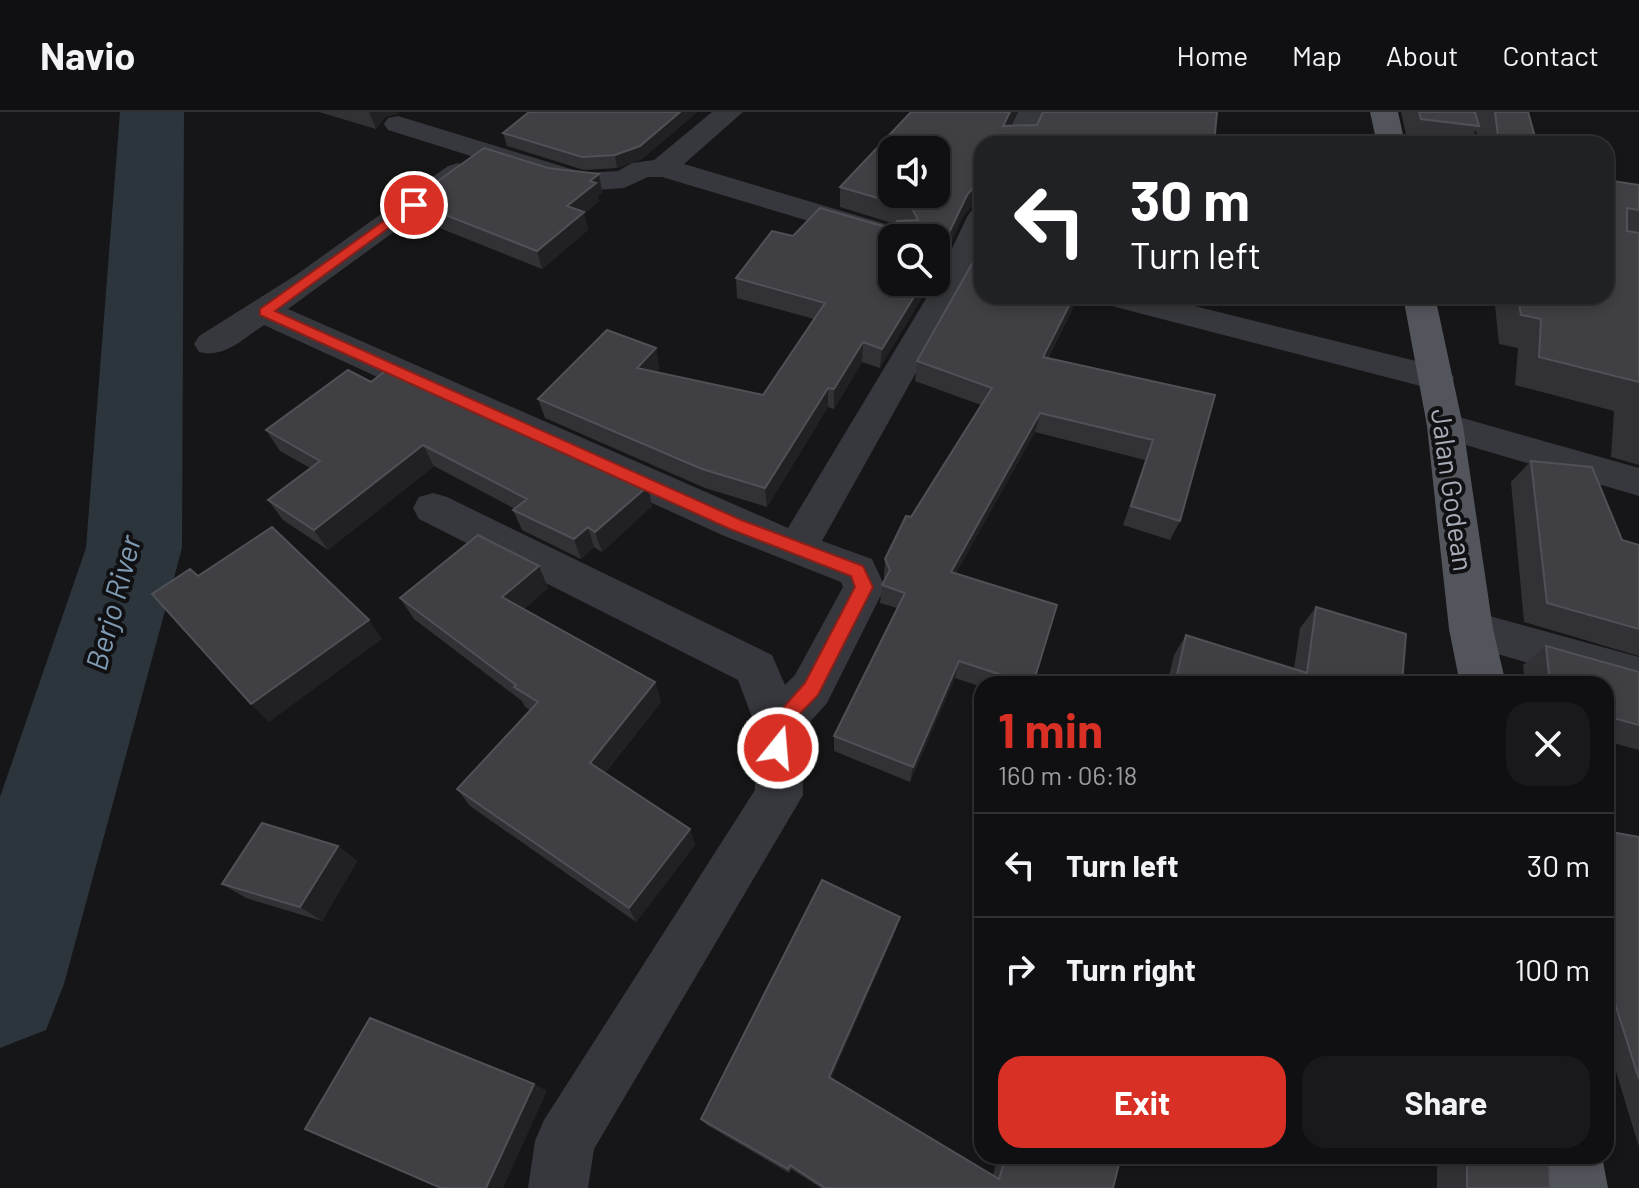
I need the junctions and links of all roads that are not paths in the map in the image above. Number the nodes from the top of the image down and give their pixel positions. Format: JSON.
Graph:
{"nodes":[{"id":1,"x":729,"y":112,"type":"edge"},
{"id":2,"x":1032,"y":112,"type":"edge"},
{"id":3,"x":1384,"y":112,"type":"edge"},
{"id":4,"x":398,"y":124,"type":"dead end"},
{"id":5,"x":1020,"y":136,"type":"edge"},
{"id":6,"x":1389,"y":136,"type":"edge"},
{"id":7,"x":485,"y":151,"type":"junction"},
{"id":8,"x":662,"y":168,"type":"junction"},
{"id":9,"x":878,"y":232,"type":"edge"},
{"id":10,"x":974,"y":232,"type":"edge"},
{"id":11,"x":961,"y":257,"type":"edge"},
{"id":12,"x":1144,"y":304,"type":"edge"},
{"id":13,"x":1421,"y":304,"type":"edge"},
{"id":14,"x":265,"y":312,"type":"junction"},
{"id":15,"x":211,"y":344,"type":"dead end"},
{"id":16,"x":1436,"y":378,"type":"junction"},
{"id":17,"x":1445,"y":426,"type":"junction"},
{"id":18,"x":1639,"y":482,"type":"edge"},
{"id":19,"x":433,"y":508,"type":"dead end"},
{"id":20,"x":797,"y":548,"type":"junction"},
{"id":21,"x":1471,"y":629,"type":"junction"},
{"id":22,"x":1481,"y":676,"type":"edge"},
{"id":23,"x":1639,"y":676,"type":"edge"},
{"id":24,"x":778,"y":725,"type":"junction"},
{"id":25,"x":1574,"y":1164,"type":"edge"},
{"id":26,"x":558,"y":1188,"type":"edge"},
{"id":27,"x":1578,"y":1188,"type":"edge"}],
"edges":[{"from":1,"to":8,"type":"street"},
{"from":2,"to":5,"type":"street"},
{"from":3,"to":6,"type":"main road"},
{"from":4,"to":7,"type":"street"},
{"from":7,"to":8,"type":"street"},
{"from":7,"to":14,"type":"street"},
{"from":8,"to":9,"type":"street"},
{"from":10,"to":11,"type":"street"},
{"from":11,"to":20,"type":"street"},
{"from":12,"to":16,"type":"street"},
{"from":13,"to":16,"type":"main road","name":"Jalan Godean"},
{"from":14,"to":15,"type":"street"},
{"from":14,"to":20,"type":"street"},
{"from":16,"to":17,"type":"main road","name":"Jalan Godean"},
{"from":17,"to":18,"type":"street"},
{"from":17,"to":21,"type":"main road","name":"Jalan Godean"},
{"from":19,"to":24,"type":"street"},
{"from":20,"to":24,"type":"street"},
{"from":21,"to":22,"type":"main road","name":"Jalan Godean"},
{"from":21,"to":23,"type":"street"},
{"from":24,"to":26,"type":"street"},
{"from":25,"to":27,"type":"main road"}]}
